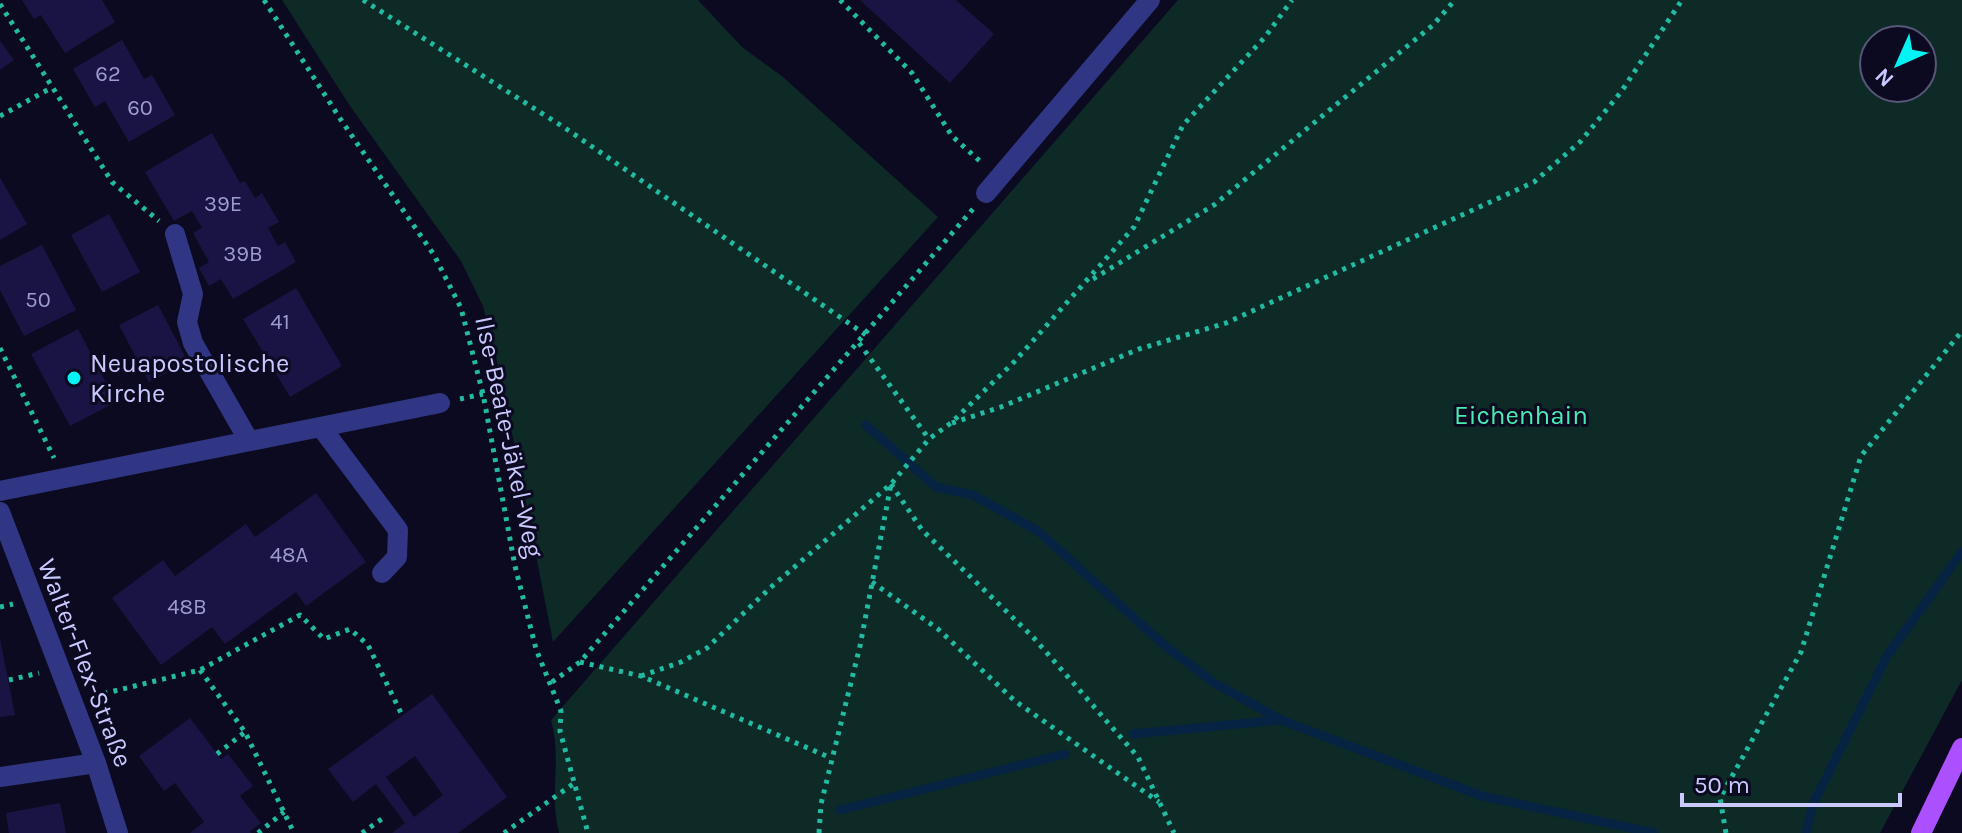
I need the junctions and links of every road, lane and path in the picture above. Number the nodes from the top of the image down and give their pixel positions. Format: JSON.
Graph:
{"nodes":[{"id":1,"x":264,"y":0,"type":"edge"},
{"id":2,"x":363,"y":0,"type":"edge"},
{"id":3,"x":840,"y":0,"type":"edge"},
{"id":4,"x":1150,"y":0,"type":"edge"},
{"id":5,"x":1292,"y":0,"type":"edge"},
{"id":6,"x":1455,"y":0,"type":"edge"},
{"id":7,"x":1682,"y":0,"type":"edge"},
{"id":8,"x":0,"y":4,"type":"edge"},
{"id":9,"x":51,"y":88,"type":"junction"},
{"id":10,"x":0,"y":116,"type":"edge"},
{"id":11,"x":993,"y":186,"type":"junction"},
{"id":12,"x":175,"y":234,"type":"joint"},
{"id":13,"x":1088,"y":282,"type":"junction"},
{"id":14,"x":1962,"y":331,"type":"edge"},
{"id":15,"x":866,"y":335,"type":"junction"},
{"id":16,"x":859,"y":342,"type":"junction"},
{"id":17,"x":0,"y":348,"type":"edge"},
{"id":18,"x":440,"y":403,"type":"dead end"},
{"id":19,"x":951,"y":423,"type":"junction"},
{"id":20,"x":321,"y":427,"type":"junction"},
{"id":21,"x":929,"y":439,"type":"junction"},
{"id":22,"x":249,"y":441,"type":"junction"},
{"id":23,"x":63,"y":478,"type":"junction"},
{"id":24,"x":891,"y":484,"type":"junction"},
{"id":25,"x":0,"y":491,"type":"edge"},
{"id":26,"x":0,"y":512,"type":"edge"},
{"id":27,"x":382,"y":573,"type":"dead end"},
{"id":28,"x":872,"y":582,"type":"junction"},
{"id":29,"x":580,"y":662,"type":"junction"},
{"id":30,"x":200,"y":670,"type":"junction"},
{"id":31,"x":641,"y":676,"type":"junction"},
{"id":32,"x":552,"y":682,"type":"junction"},
{"id":33,"x":72,"y":701,"type":"junction"},
{"id":34,"x":402,"y":715,"type":"dead end"},
{"id":35,"x":245,"y":732,"type":"junction"},
{"id":36,"x":1962,"y":748,"type":"edge"},
{"id":37,"x":217,"y":754,"type":"dead end"},
{"id":38,"x":831,"y":758,"type":"junction"},
{"id":39,"x":96,"y":763,"type":"junction"},
{"id":40,"x":0,"y":777,"type":"edge"},
{"id":41,"x":573,"y":784,"type":"junction"},
{"id":42,"x":1160,"y":802,"type":"junction"},
{"id":43,"x":284,"y":812,"type":"junction"},
{"id":44,"x":386,"y":816,"type":"dead end"},
{"id":45,"x":118,"y":833,"type":"edge"},
{"id":46,"x":258,"y":833,"type":"edge"},
{"id":47,"x":294,"y":833,"type":"edge"},
{"id":48,"x":362,"y":833,"type":"edge"},
{"id":49,"x":504,"y":833,"type":"edge"},
{"id":50,"x":588,"y":833,"type":"edge"},
{"id":51,"x":819,"y":833,"type":"edge"},
{"id":52,"x":1174,"y":833,"type":"edge"},
{"id":53,"x":1726,"y":833,"type":"edge"},
{"id":54,"x":1921,"y":833,"type":"edge"}],
"edges":[{"from":1,"to":32,"type":"path","name":"Ilse-Beate-Jäkel-Weg"},
{"from":2,"to":15,"type":"path"},
{"from":3,"to":11,"type":"path"},
{"from":4,"to":11,"type":"street"},
{"from":5,"to":13,"type":"path"},
{"from":6,"to":13,"type":"path"},
{"from":7,"to":19,"type":"path"},
{"from":8,"to":9,"type":"path"},
{"from":9,"to":10,"type":"path"},
{"from":9,"to":12,"type":"path"},
{"from":11,"to":15,"type":"path"},
{"from":12,"to":22,"type":"street"},
{"from":13,"to":19,"type":"path"},
{"from":14,"to":53,"type":"path"},
{"from":15,"to":16,"type":"path"},
{"from":16,"to":21,"type":"path"},
{"from":16,"to":29,"type":"path"},
{"from":17,"to":23,"type":"path"},
{"from":18,"to":20,"type":"street"},
{"from":19,"to":21,"type":"path"},
{"from":20,"to":22,"type":"street"},
{"from":20,"to":27,"type":"street"},
{"from":21,"to":24,"type":"path"},
{"from":22,"to":23,"type":"street"},
{"from":23,"to":25,"type":"street"},
{"from":24,"to":28,"type":"path"},
{"from":24,"to":31,"type":"path"},
{"from":24,"to":42,"type":"path"},
{"from":26,"to":33,"type":"street","name":"Walter-Flex-Straße"},
{"from":28,"to":38,"type":"path"},
{"from":28,"to":42,"type":"path"},
{"from":29,"to":31,"type":"path"},
{"from":29,"to":32,"type":"path"},
{"from":30,"to":33,"type":"path"},
{"from":30,"to":34,"type":"path"},
{"from":30,"to":35,"type":"path"},
{"from":31,"to":38,"type":"path"},
{"from":32,"to":41,"type":"path","name":"Ilse-Beate-Jäkel-Weg"},
{"from":33,"to":39,"type":"street","name":"Walter-Flex-Straße"},
{"from":35,"to":37,"type":"path"},
{"from":35,"to":43,"type":"path"},
{"from":36,"to":54,"type":"main road"},
{"from":38,"to":51,"type":"path"},
{"from":39,"to":40,"type":"street"},
{"from":39,"to":45,"type":"street","name":"Walter-Flex-Straße"},
{"from":41,"to":49,"type":"path"},
{"from":41,"to":50,"type":"path","name":"Ilse-Beate-Jäkel-Weg"},
{"from":42,"to":52,"type":"path"},
{"from":43,"to":46,"type":"path"},
{"from":43,"to":47,"type":"path"},
{"from":44,"to":48,"type":"path"}]}
